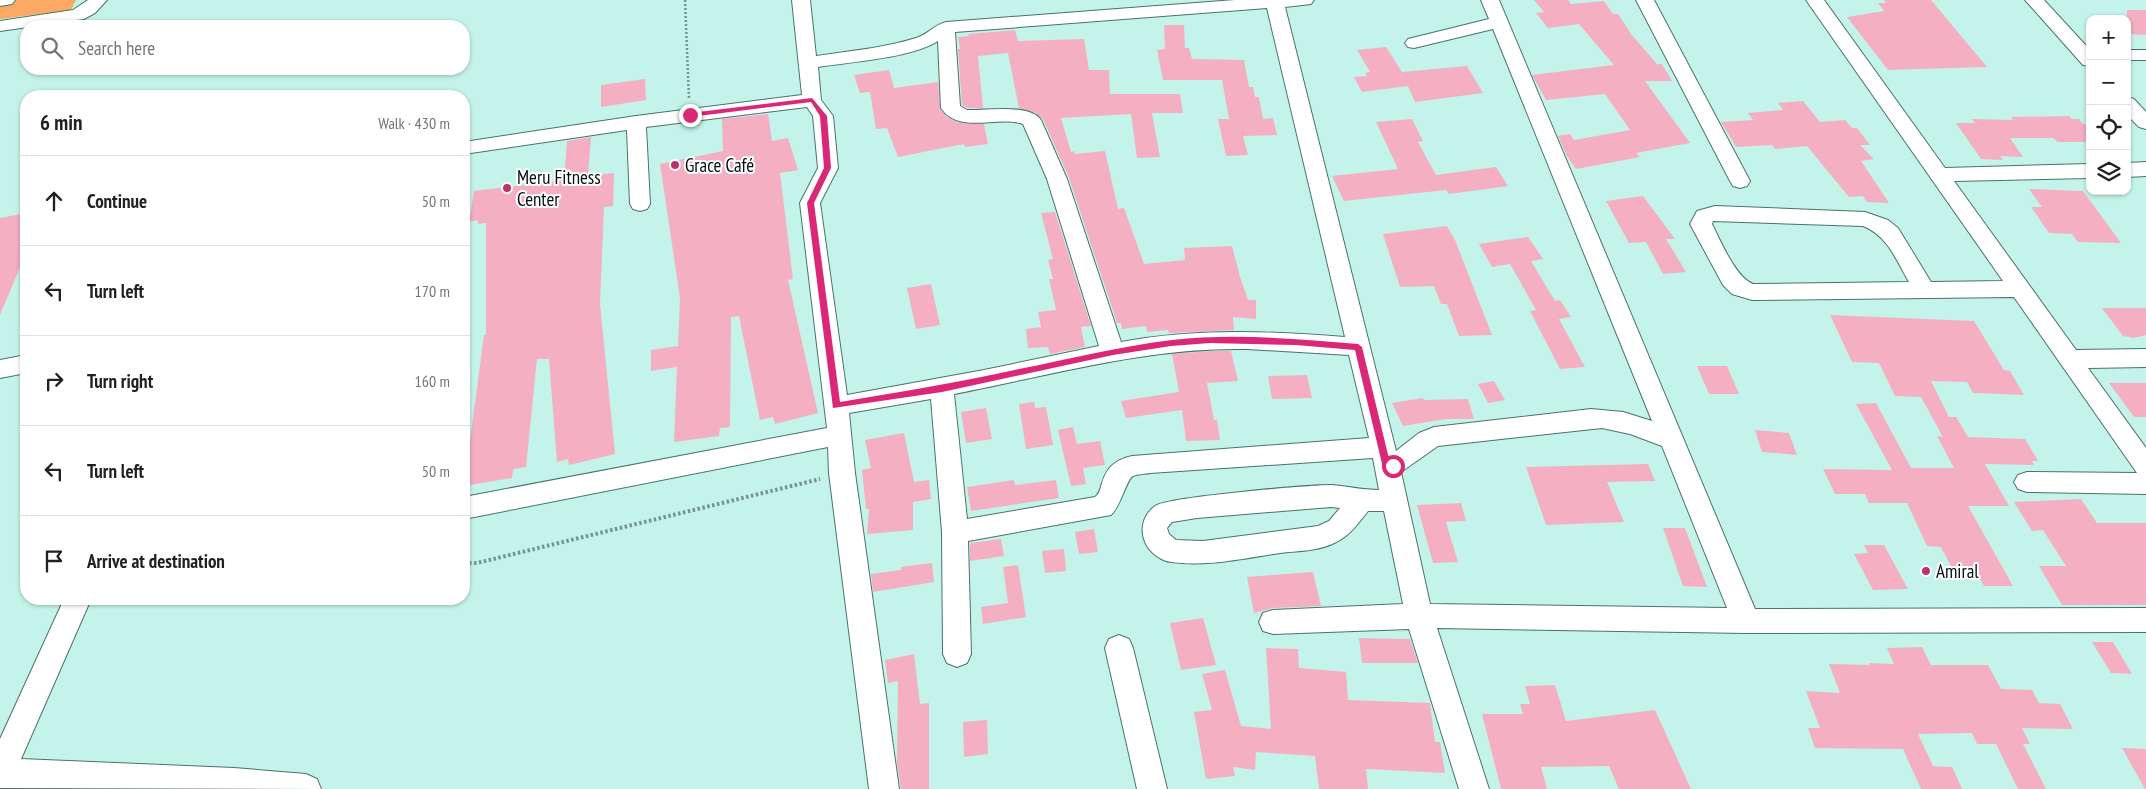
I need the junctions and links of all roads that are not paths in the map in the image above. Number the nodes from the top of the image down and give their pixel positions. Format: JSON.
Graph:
{"nodes":[{"id":1,"x":6,"y":0,"type":"edge"},
{"id":2,"x":98,"y":0,"type":"edge"},
{"id":3,"x":801,"y":0,"type":"edge"},
{"id":4,"x":1305,"y":0,"type":"edge"},
{"id":5,"x":1490,"y":0,"type":"edge"},
{"id":6,"x":1645,"y":0,"type":"edge"},
{"id":7,"x":1815,"y":0,"type":"edge"},
{"id":8,"x":2034,"y":0,"type":"edge"},
{"id":9,"x":0,"y":1,"type":"edge"},
{"id":10,"x":1230,"y":3,"type":"edge"},
{"id":11,"x":1275,"y":3,"type":"junction"},
{"id":12,"x":43,"y":20,"type":"edge"},
{"id":13,"x":1499,"y":22,"type":"junction"},
{"id":14,"x":20,"y":23,"type":"edge"},
{"id":15,"x":0,"y":26,"type":"edge"},
{"id":16,"x":946,"y":27,"type":"junction"},
{"id":17,"x":1414,"y":43,"type":"dead end"},
{"id":18,"x":2086,"y":55,"type":"edge"},
{"id":19,"x":2131,"y":55,"type":"edge"},
{"id":20,"x":2146,"y":55,"type":"edge"},
{"id":21,"x":809,"y":63,"type":"junction"},
{"id":22,"x":812,"y":100,"type":"junction"},
{"id":23,"x":2129,"y":105,"type":"edge"},
{"id":24,"x":636,"y":122,"type":"junction"},
{"id":25,"x":2146,"y":123,"type":"edge"},
{"id":26,"x":470,"y":147,"type":"edge"},
{"id":27,"x":2146,"y":169,"type":"edge"},
{"id":28,"x":2131,"y":170,"type":"edge"},
{"id":29,"x":2086,"y":171,"type":"edge"},
{"id":30,"x":1938,"y":175,"type":"junction"},
{"id":31,"x":1740,"y":181,"type":"dead end"},
{"id":32,"x":640,"y":204,"type":"dead end"},
{"id":33,"x":2019,"y":289,"type":"junction"},
{"id":34,"x":1925,"y":290,"type":"junction"},
{"id":35,"x":1358,"y":347,"type":"junction"},
{"id":36,"x":1113,"y":352,"type":"junction"},
{"id":37,"x":2146,"y":358,"type":"edge"},
{"id":38,"x":2070,"y":359,"type":"junction"},
{"id":39,"x":20,"y":365,"type":"edge"},
{"id":40,"x":0,"y":369,"type":"edge"},
{"id":41,"x":942,"y":389,"type":"junction"},
{"id":42,"x":836,"y":406,"type":"junction"},
{"id":43,"x":840,"y":435,"type":"junction"},
{"id":44,"x":1672,"y":440,"type":"junction"},
{"id":45,"x":1385,"y":457,"type":"junction"},
{"id":46,"x":2146,"y":467,"type":"edge"},
{"id":47,"x":2027,"y":482,"type":"dead end"},
{"id":48,"x":2146,"y":484,"type":"edge"},
{"id":49,"x":1394,"y":500,"type":"junction"},
{"id":50,"x":1361,"y":501,"type":"junction"},
{"id":51,"x":470,"y":507,"type":"edge"},
{"id":52,"x":955,"y":532,"type":"junction"},
{"id":53,"x":74,"y":605,"type":"edge"},
{"id":54,"x":1419,"y":616,"type":"junction"},
{"id":55,"x":2146,"y":620,"type":"edge"},
{"id":56,"x":1746,"y":621,"type":"junction"},
{"id":57,"x":1273,"y":622,"type":"dead end"},
{"id":58,"x":1119,"y":648,"type":"dead end"},
{"id":59,"x":957,"y":654,"type":"dead end"},
{"id":60,"x":42,"y":782,"type":"edge"},
{"id":61,"x":263,"y":788,"type":"edge"},
{"id":62,"x":306,"y":789,"type":"edge"},
{"id":63,"x":884,"y":789,"type":"edge"},
{"id":64,"x":1152,"y":789,"type":"edge"},
{"id":65,"x":1474,"y":789,"type":"edge"}],
"edges":[{"from":1,"to":9,"type":"street"},
{"from":2,"to":12,"type":"street"},
{"from":3,"to":21,"type":"street"},
{"from":4,"to":11,"type":"street"},
{"from":5,"to":13,"type":"street"},
{"from":6,"to":31,"type":"street"},
{"from":7,"to":30,"type":"street"},
{"from":8,"to":18,"type":"street"},
{"from":10,"to":11,"type":"street"},
{"from":10,"to":16,"type":"street"},
{"from":11,"to":35,"type":"street"},
{"from":13,"to":17,"type":"street"},
{"from":13,"to":44,"type":"street"},
{"from":14,"to":15,"type":"street"},
{"from":16,"to":21,"type":"street"},
{"from":16,"to":36,"type":"street"},
{"from":19,"to":20,"type":"street"},
{"from":21,"to":22,"type":"street"},
{"from":22,"to":24,"type":"street"},
{"from":22,"to":42,"type":"street"},
{"from":23,"to":25,"type":"street"},
{"from":24,"to":26,"type":"street"},
{"from":24,"to":32,"type":"street"},
{"from":27,"to":28,"type":"street"},
{"from":29,"to":30,"type":"street"},
{"from":30,"to":33,"type":"street"},
{"from":33,"to":34,"type":"street"},
{"from":33,"to":38,"type":"street"},
{"from":34,"to":34,"type":"street"},
{"from":35,"to":36,"type":"street"},
{"from":35,"to":45,"type":"street"},
{"from":36,"to":41,"type":"street"},
{"from":37,"to":38,"type":"street"},
{"from":38,"to":46,"type":"street"},
{"from":39,"to":40,"type":"street"},
{"from":41,"to":42,"type":"street"},
{"from":41,"to":52,"type":"street"},
{"from":42,"to":43,"type":"street"},
{"from":43,"to":51,"type":"street"},
{"from":43,"to":63,"type":"street"},
{"from":44,"to":45,"type":"street"},
{"from":44,"to":56,"type":"street"},
{"from":45,"to":49,"type":"street"},
{"from":45,"to":52,"type":"street"},
{"from":47,"to":48,"type":"street"},
{"from":49,"to":50,"type":"street"},
{"from":49,"to":54,"type":"street"},
{"from":50,"to":50,"type":"street"},
{"from":52,"to":59,"type":"street"},
{"from":53,"to":60,"type":"street"},
{"from":54,"to":56,"type":"street"},
{"from":54,"to":57,"type":"street"},
{"from":54,"to":65,"type":"street"},
{"from":55,"to":56,"type":"street"},
{"from":58,"to":64,"type":"street"},
{"from":60,"to":61,"type":"street"},
{"from":61,"to":62,"type":"street"}]}
